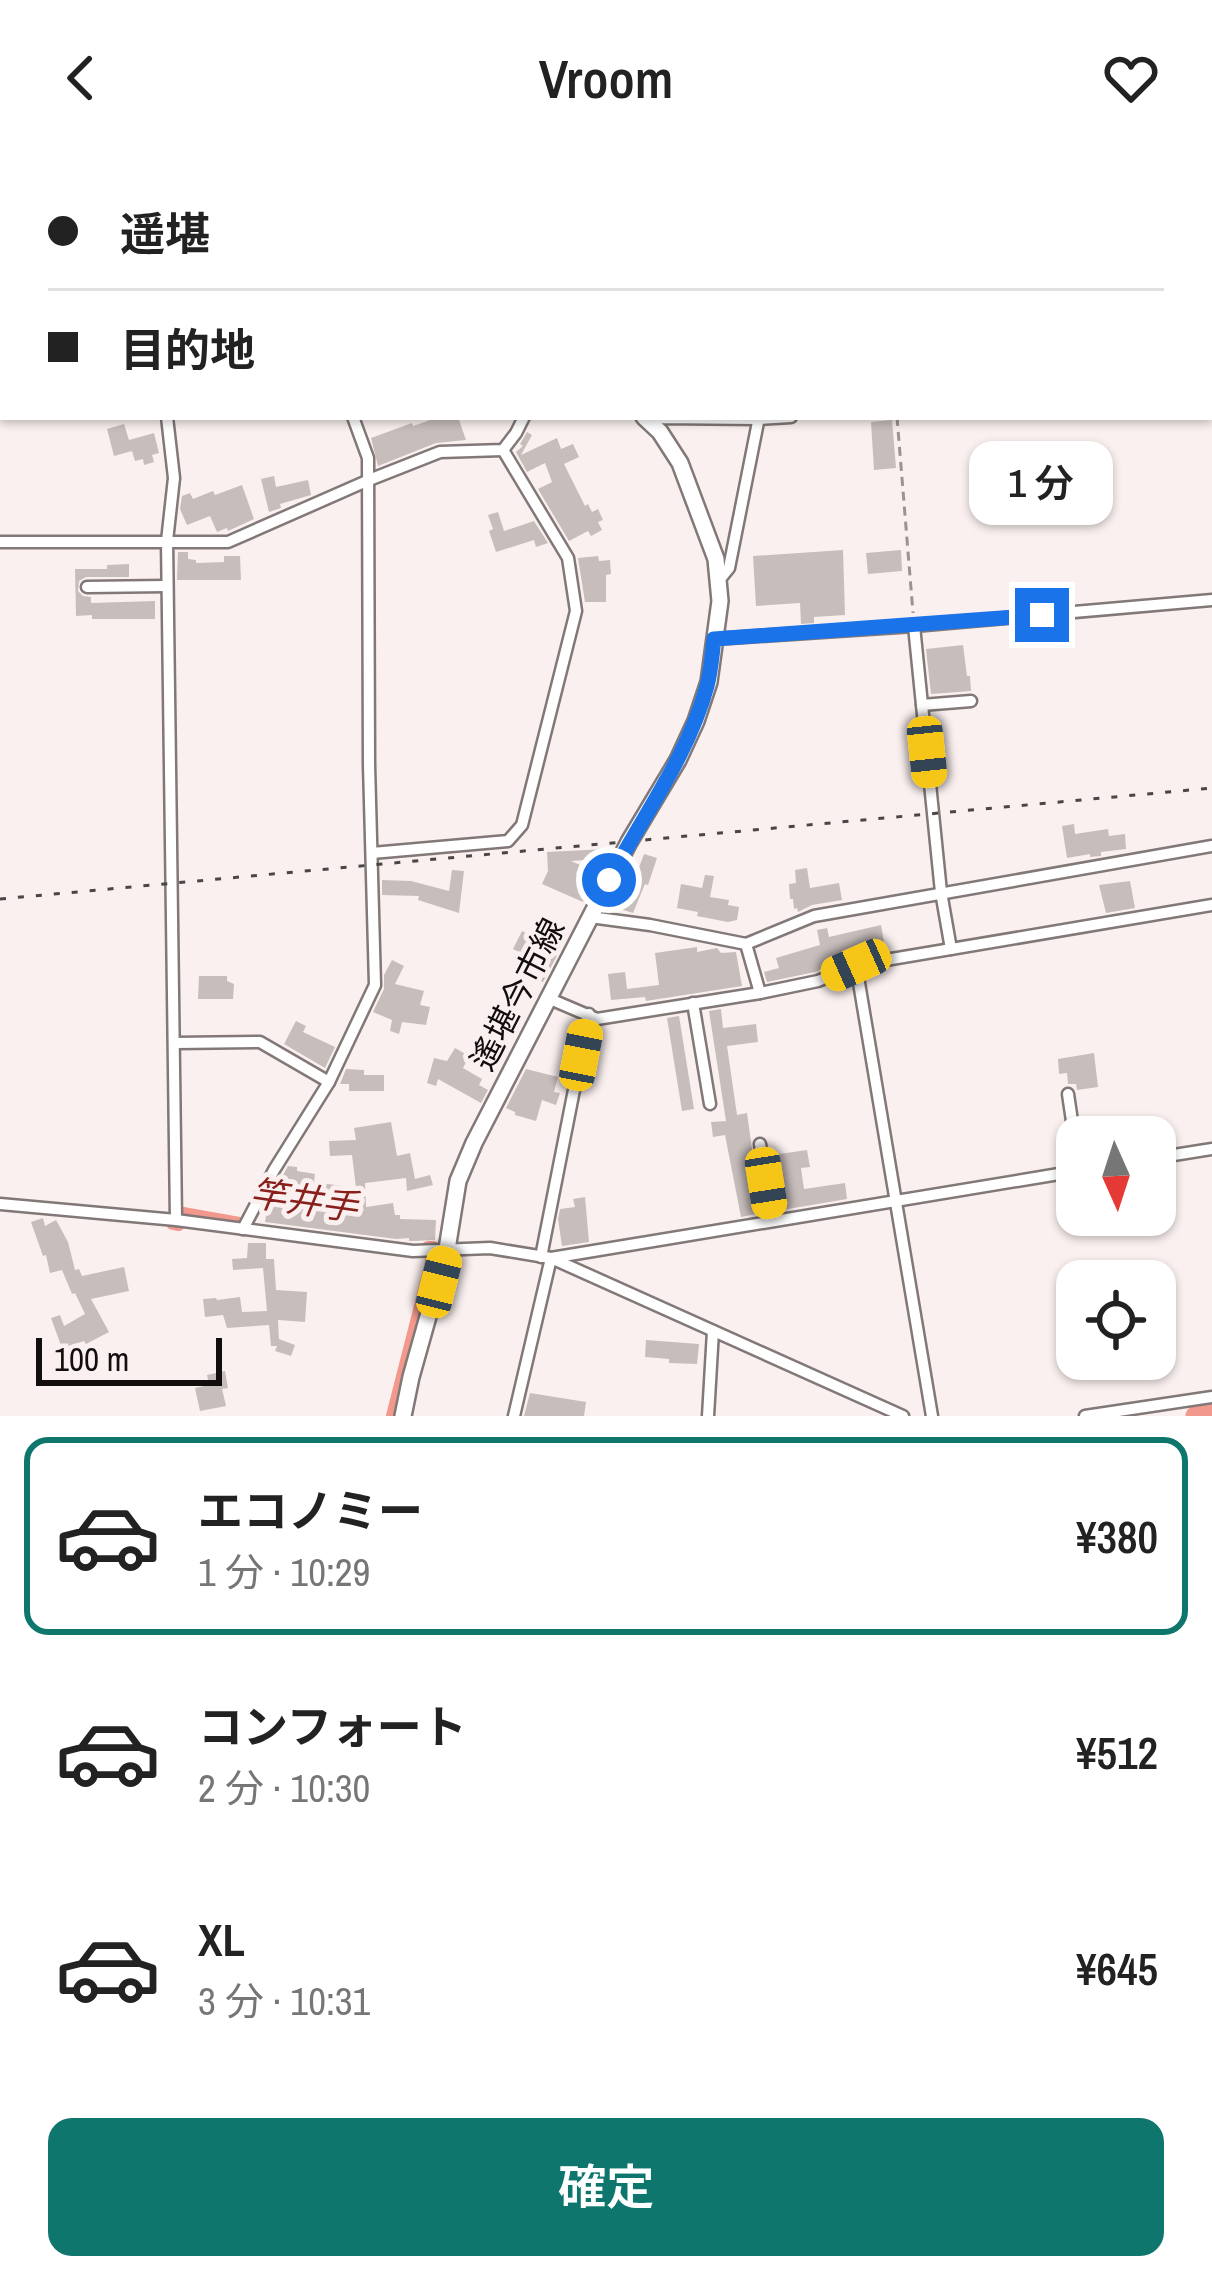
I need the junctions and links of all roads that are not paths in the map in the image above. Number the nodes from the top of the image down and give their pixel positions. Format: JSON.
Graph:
{"nodes":[{"id":1,"x":167,"y":420,"type":"edge"},
{"id":2,"x":354,"y":420,"type":"edge"},
{"id":3,"x":523,"y":420,"type":"edge"},
{"id":4,"x":648,"y":420,"type":"edge"},
{"id":5,"x":759,"y":420,"type":"edge"},
{"id":6,"x":503,"y":450,"type":"junction"},
{"id":7,"x":369,"y":480,"type":"junction"},
{"id":8,"x":166,"y":541,"type":"junction"},
{"id":9,"x":0,"y":542,"type":"edge"},
{"id":10,"x":720,"y":579,"type":"junction"},
{"id":11,"x":167,"y":586,"type":"junction"},
{"id":12,"x":87,"y":587,"type":"dead end"},
{"id":13,"x":1212,"y":600,"type":"edge"},
{"id":14,"x":914,"y":626,"type":"junction"},
{"id":15,"x":714,"y":639,"type":"junction"},
{"id":16,"x":971,"y":701,"type":"dead end"},
{"id":17,"x":922,"y":705,"type":"junction"},
{"id":18,"x":1212,"y":845,"type":"edge"},
{"id":19,"x":372,"y":853,"type":"junction"},
{"id":20,"x":941,"y":892,"type":"junction"},
{"id":21,"x":1212,"y":905,"type":"edge"},
{"id":22,"x":590,"y":917,"type":"junction"},
{"id":23,"x":746,"y":944,"type":"junction"},
{"id":24,"x":951,"y":949,"type":"junction"},
{"id":25,"x":856,"y":965,"type":"junction"},
{"id":26,"x":760,"y":993,"type":"junction"},
{"id":27,"x":550,"y":999,"type":"junction"},
{"id":28,"x":693,"y":1004,"type":"junction"},
{"id":29,"x":590,"y":1014,"type":"junction"},
{"id":30,"x":175,"y":1043,"type":"junction"},
{"id":31,"x":329,"y":1082,"type":"junction"},
{"id":32,"x":1068,"y":1094,"type":"dead end"},
{"id":33,"x":710,"y":1104,"type":"dead end"},
{"id":34,"x":1071,"y":1116,"type":"edge"},
{"id":35,"x":760,"y":1144,"type":"dead end"},
{"id":36,"x":1212,"y":1149,"type":"edge"},
{"id":37,"x":1176,"y":1155,"type":"edge"},
{"id":38,"x":1056,"y":1174,"type":"edge"},
{"id":39,"x":897,"y":1201,"type":"junction"},
{"id":40,"x":0,"y":1204,"type":"edge"},
{"id":41,"x":176,"y":1220,"type":"junction"},
{"id":42,"x":772,"y":1221,"type":"junction"},
{"id":43,"x":242,"y":1229,"type":"junction"},
{"id":44,"x":447,"y":1249,"type":"junction"},
{"id":45,"x":546,"y":1257,"type":"junction"},
{"id":46,"x":713,"y":1331,"type":"junction"},
{"id":47,"x":1212,"y":1397,"type":"edge"},
{"id":48,"x":403,"y":1416,"type":"edge"},
{"id":49,"x":514,"y":1416,"type":"edge"},
{"id":50,"x":708,"y":1416,"type":"edge"},
{"id":51,"x":903,"y":1416,"type":"edge"},
{"id":52,"x":932,"y":1416,"type":"edge"},
{"id":53,"x":1085,"y":1416,"type":"edge"}],
"edges":[{"from":1,"to":8,"type":"street"},
{"from":2,"to":7,"type":"street"},
{"from":3,"to":6,"type":"street"},
{"from":4,"to":10,"type":"main road","name":"遙堪今市線"},
{"from":5,"to":10,"type":"street"},
{"from":6,"to":7,"type":"street"},
{"from":6,"to":19,"type":"street"},
{"from":7,"to":8,"type":"street"},
{"from":7,"to":19,"type":"street"},
{"from":8,"to":9,"type":"street"},
{"from":8,"to":11,"type":"street"},
{"from":10,"to":15,"type":"main road","name":"遙堪今市線"},
{"from":11,"to":12,"type":"street"},
{"from":11,"to":30,"type":"street"},
{"from":13,"to":14,"type":"street"},
{"from":14,"to":15,"type":"street"},
{"from":14,"to":17,"type":"street"},
{"from":15,"to":22,"type":"main road","name":"遙堪今市線"},
{"from":16,"to":17,"type":"street"},
{"from":17,"to":20,"type":"street"},
{"from":18,"to":20,"type":"street"},
{"from":19,"to":31,"type":"street"},
{"from":20,"to":23,"type":"street"},
{"from":20,"to":24,"type":"street"},
{"from":21,"to":24,"type":"street"},
{"from":22,"to":23,"type":"street"},
{"from":22,"to":27,"type":"main road","name":"遙堪今市線"},
{"from":23,"to":26,"type":"street"},
{"from":24,"to":25,"type":"street"},
{"from":25,"to":26,"type":"street"},
{"from":25,"to":39,"type":"street"},
{"from":26,"to":28,"type":"street"},
{"from":27,"to":29,"type":"street"},
{"from":27,"to":44,"type":"main road","name":"遙堪今市線"},
{"from":28,"to":29,"type":"street"},
{"from":28,"to":33,"type":"street"},
{"from":29,"to":45,"type":"street"},
{"from":30,"to":31,"type":"street"},
{"from":30,"to":41,"type":"street"},
{"from":31,"to":43,"type":"street"},
{"from":32,"to":34,"type":"street"},
{"from":35,"to":42,"type":"street"},
{"from":36,"to":37,"type":"street"},
{"from":38,"to":39,"type":"street"},
{"from":39,"to":42,"type":"street"},
{"from":39,"to":52,"type":"street"},
{"from":40,"to":41,"type":"street"},
{"from":41,"to":43,"type":"street"},
{"from":42,"to":45,"type":"street"},
{"from":43,"to":44,"type":"street"},
{"from":44,"to":45,"type":"street"},
{"from":44,"to":48,"type":"main road","name":"遙堪今市線"},
{"from":45,"to":46,"type":"street"},
{"from":45,"to":49,"type":"street"},
{"from":46,"to":50,"type":"street"},
{"from":46,"to":51,"type":"street"},
{"from":47,"to":53,"type":"street"}]}
